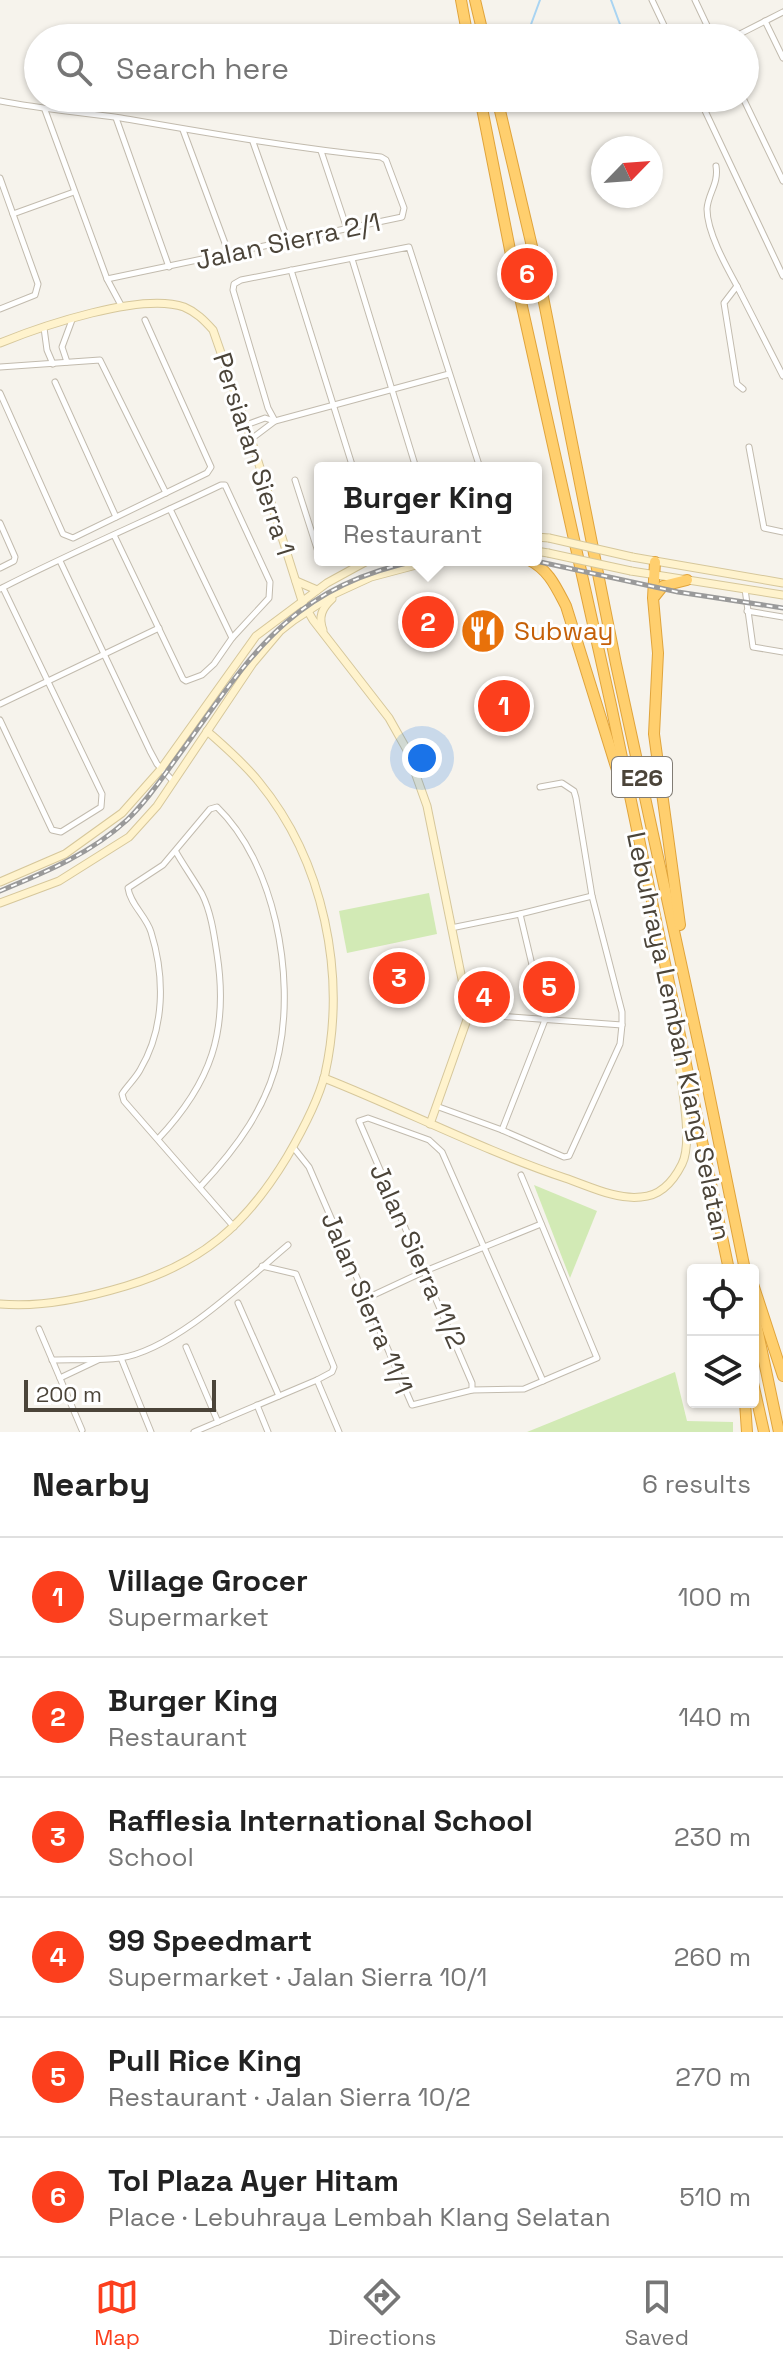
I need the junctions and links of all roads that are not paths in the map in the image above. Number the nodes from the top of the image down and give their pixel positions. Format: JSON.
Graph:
{"nodes":[{"id":1,"x":461,"y":0,"type":"edge"},
{"id":2,"x":475,"y":0,"type":"edge"},
{"id":3,"x":652,"y":0,"type":"edge"},
{"id":4,"x":695,"y":0,"type":"edge"},
{"id":5,"x":783,"y":12,"type":"edge"},
{"id":6,"x":765,"y":21,"type":"junction"},
{"id":7,"x":465,"y":24,"type":"edge"},
{"id":8,"x":481,"y":24,"type":"edge"},
{"id":9,"x":663,"y":24,"type":"edge"},
{"id":10,"x":706,"y":24,"type":"edge"},
{"id":11,"x":759,"y":24,"type":"edge"},
{"id":12,"x":783,"y":58,"type":"edge"},
{"id":13,"x":0,"y":101,"type":"edge"},
{"id":14,"x":24,"y":106,"type":"edge"},
{"id":15,"x":46,"y":112,"type":"edge"},
{"id":16,"x":62,"y":112,"type":"edge"},
{"id":17,"x":483,"y":112,"type":"edge"},
{"id":18,"x":500,"y":112,"type":"edge"},
{"id":19,"x":706,"y":112,"type":"edge"},
{"id":20,"x":750,"y":112,"type":"edge"},
{"id":21,"x":115,"y":118,"type":"junction"},
{"id":22,"x":183,"y":129,"type":"junction"},
{"id":23,"x":253,"y":142,"type":"junction"},
{"id":24,"x":321,"y":151,"type":"junction"},
{"id":25,"x":716,"y":166,"type":"dead end"},
{"id":26,"x":0,"y":178,"type":"edge"},
{"id":27,"x":783,"y":181,"type":"edge"},
{"id":28,"x":74,"y":192,"type":"junction"},
{"id":29,"x":13,"y":214,"type":"junction"},
{"id":30,"x":347,"y":229,"type":"junction"},
{"id":31,"x":288,"y":241,"type":"junction"},
{"id":32,"x":229,"y":254,"type":"junction"},
{"id":33,"x":352,"y":259,"type":"junction"},
{"id":34,"x":169,"y":267,"type":"junction"},
{"id":35,"x":291,"y":270,"type":"junction"},
{"id":36,"x":783,"y":276,"type":"edge"},
{"id":37,"x":107,"y":279,"type":"junction"},
{"id":38,"x":737,"y":286,"type":"junction"},
{"id":39,"x":122,"y":307,"type":"junction"},
{"id":40,"x":0,"y":309,"type":"edge"},
{"id":41,"x":72,"y":320,"type":"junction"},
{"id":42,"x":145,"y":320,"type":"dead end"},
{"id":43,"x":44,"y":328,"type":"junction"},
{"id":44,"x":0,"y":343,"type":"edge"},
{"id":45,"x":67,"y":362,"type":"junction"},
{"id":46,"x":53,"y":364,"type":"junction"},
{"id":47,"x":0,"y":367,"type":"edge"},
{"id":48,"x":449,"y":374,"type":"junction"},
{"id":49,"x":783,"y":376,"type":"edge"},
{"id":50,"x":55,"y":382,"type":"dead end"},
{"id":51,"x":743,"y":389,"type":"dead end"},
{"id":52,"x":390,"y":390,"type":"junction"},
{"id":53,"x":0,"y":393,"type":"edge"},
{"id":54,"x":332,"y":405,"type":"junction"},
{"id":55,"x":275,"y":421,"type":"junction"},
{"id":56,"x":246,"y":425,"type":"junction"},
{"id":57,"x":251,"y":439,"type":"junction"},
{"id":58,"x":749,"y":447,"type":"dead end"},
{"id":59,"x":351,"y":462,"type":"edge"},
{"id":60,"x":414,"y":462,"type":"edge"},
{"id":61,"x":478,"y":462,"type":"edge"},
{"id":62,"x":295,"y":480,"type":"dead end"},
{"id":63,"x":166,"y":493,"type":"junction"},
{"id":64,"x":170,"y":509,"type":"junction"},
{"id":65,"x":116,"y":517,"type":"junction"},
{"id":66,"x":0,"y":523,"type":"edge"},
{"id":67,"x":783,"y":532,"type":"edge"},
{"id":68,"x":114,"y":535,"type":"junction"},
{"id":69,"x":542,"y":537,"type":"edge"},
{"id":70,"x":314,"y":539,"type":"edge"},
{"id":71,"x":542,"y":552,"type":"edge"},
{"id":72,"x":60,"y":561,"type":"junction"},
{"id":73,"x":655,"y":562,"type":"junction"},
{"id":74,"x":356,"y":566,"type":"edge"},
{"id":75,"x":410,"y":566,"type":"edge"},
{"id":76,"x":541,"y":566,"type":"edge"},
{"id":77,"x":0,"y":568,"type":"edge"},
{"id":78,"x":655,"y":576,"type":"junction"},
{"id":79,"x":687,"y":580,"type":"junction"},
{"id":80,"x":296,"y":581,"type":"junction"},
{"id":81,"x":783,"y":583,"type":"edge"},
{"id":82,"x":2,"y":588,"type":"edge"},
{"id":83,"x":745,"y":589,"type":"junction"},
{"id":84,"x":317,"y":590,"type":"junction"},
{"id":85,"x":339,"y":592,"type":"junction"},
{"id":86,"x":783,"y":595,"type":"edge"},
{"id":87,"x":653,"y":598,"type":"junction"},
{"id":88,"x":302,"y":601,"type":"junction"},
{"id":89,"x":307,"y":610,"type":"junction"},
{"id":90,"x":747,"y":611,"type":"junction"},
{"id":91,"x":783,"y":617,"type":"edge"},
{"id":92,"x":159,"y":628,"type":"junction"},
{"id":93,"x":326,"y":636,"type":"junction"},
{"id":94,"x":232,"y":638,"type":"junction"},
{"id":95,"x":783,"y":652,"type":"edge"},
{"id":96,"x":104,"y":655,"type":"junction"},
{"id":97,"x":48,"y":682,"type":"junction"},
{"id":98,"x":0,"y":704,"type":"edge"},
{"id":99,"x":0,"y":720,"type":"edge"},
{"id":100,"x":194,"y":721,"type":"junction"},
{"id":101,"x":207,"y":731,"type":"junction"},
{"id":102,"x":161,"y":769,"type":"junction"},
{"id":103,"x":173,"y":781,"type":"junction"},
{"id":104,"x":540,"y":787,"type":"dead end"},
{"id":105,"x":634,"y":822,"type":"junction"},
{"id":106,"x":176,"y":852,"type":"junction"},
{"id":107,"x":0,"y":882,"type":"edge"},
{"id":108,"x":592,"y":896,"type":"junction"},
{"id":109,"x":0,"y":903,"type":"edge"},
{"id":110,"x":520,"y":914,"type":"junction"},
{"id":111,"x":451,"y":928,"type":"junction"},
{"id":112,"x":469,"y":1014,"type":"junction"},
{"id":113,"x":545,"y":1020,"type":"junction"},
{"id":114,"x":677,"y":1024,"type":"junction"},
{"id":115,"x":622,"y":1025,"type":"junction"},
{"id":116,"x":704,"y":1069,"type":"junction"},
{"id":117,"x":324,"y":1078,"type":"junction"},
{"id":118,"x":435,"y":1106,"type":"junction"},
{"id":119,"x":430,"y":1124,"type":"junction"},
{"id":120,"x":502,"y":1130,"type":"junction"},
{"id":121,"x":158,"y":1139,"type":"junction"},
{"id":122,"x":293,"y":1147,"type":"junction"},
{"id":123,"x":521,"y":1175,"type":"dead end"},
{"id":124,"x":200,"y":1187,"type":"junction"},
{"id":125,"x":541,"y":1224,"type":"junction"},
{"id":126,"x":234,"y":1228,"type":"junction"},
{"id":127,"x":288,"y":1245,"type":"dead end"},
{"id":128,"x":484,"y":1247,"type":"junction"},
{"id":129,"x":728,"y":1264,"type":"edge"},
{"id":130,"x":744,"y":1264,"type":"edge"},
{"id":131,"x":262,"y":1266,"type":"junction"},
{"id":132,"x":425,"y":1271,"type":"junction"},
{"id":133,"x":365,"y":1299,"type":"junction"},
{"id":134,"x":759,"y":1302,"type":"edge"},
{"id":135,"x":238,"y":1303,"type":"dead end"},
{"id":136,"x":0,"y":1304,"type":"edge"},
{"id":137,"x":39,"y":1329,"type":"dead end"},
{"id":138,"x":759,"y":1336,"type":"edge"},
{"id":139,"x":186,"y":1347,"type":"dead end"},
{"id":140,"x":103,"y":1357,"type":"junction"},
{"id":141,"x":121,"y":1358,"type":"junction"},
{"id":142,"x":52,"y":1360,"type":"junction"},
{"id":143,"x":783,"y":1376,"type":"edge"},
{"id":144,"x":60,"y":1379,"type":"junction"},
{"id":145,"x":317,"y":1380,"type":"junction"},
{"id":146,"x":543,"y":1381,"type":"junction"},
{"id":147,"x":472,"y":1390,"type":"junction"},
{"id":148,"x":279,"y":1396,"type":"junction"},
{"id":149,"x":257,"y":1405,"type":"junction"},
{"id":150,"x":745,"y":1408,"type":"edge"},
{"id":151,"x":759,"y":1408,"type":"edge"},
{"id":152,"x":218,"y":1422,"type":"junction"},
{"id":153,"x":82,"y":1430,"type":"dead end"},
{"id":154,"x":151,"y":1432,"type":"edge"},
{"id":155,"x":197,"y":1432,"type":"edge"},
{"id":156,"x":268,"y":1432,"type":"edge"},
{"id":157,"x":339,"y":1432,"type":"edge"},
{"id":158,"x":747,"y":1432,"type":"edge"},
{"id":159,"x":764,"y":1432,"type":"edge"},
{"id":160,"x":779,"y":1432,"type":"edge"}],
"edges":[{"from":1,"to":7,"type":"highway"},
{"from":2,"to":8,"type":"highway"},
{"from":3,"to":9,"type":"street"},
{"from":4,"to":10,"type":"street"},
{"from":5,"to":6,"type":"street"},
{"from":6,"to":11,"type":"street"},
{"from":6,"to":12,"type":"street"},
{"from":13,"to":14,"type":"street","name":"Jalan Sierra 2/1"},
{"from":15,"to":28,"type":"street"},
{"from":16,"to":21,"type":"street","name":"Jalan Sierra 2/1"},
{"from":17,"to":105,"type":"highway","name":"Lebuhraya Lembah Klang Selatan","number":"E26"},
{"from":18,"to":116,"type":"highway","name":"Lebuhraya Lembah Klang Selatan","number":"E26"},
{"from":19,"to":36,"type":"street"},
{"from":20,"to":27,"type":"street"},
{"from":21,"to":22,"type":"street","name":"Jalan Sierra 2/1"},
{"from":21,"to":34,"type":"street"},
{"from":22,"to":23,"type":"street","name":"Jalan Sierra 2/1"},
{"from":22,"to":32,"type":"street"},
{"from":23,"to":24,"type":"street","name":"Jalan Sierra 2/1"},
{"from":23,"to":31,"type":"street"},
{"from":24,"to":30,"type":"street"},
{"from":24,"to":30,"type":"street","name":"Jalan Sierra 2/1"},
{"from":25,"to":38,"type":"street"},
{"from":26,"to":29,"type":"street"},
{"from":28,"to":29,"type":"street"},
{"from":28,"to":37,"type":"street"},
{"from":29,"to":40,"type":"street"},
{"from":30,"to":31,"type":"street","name":"Jalan Sierra 2/1"},
{"from":31,"to":32,"type":"street","name":"Jalan Sierra 2/1"},
{"from":32,"to":34,"type":"street","name":"Jalan Sierra 2/1"},
{"from":33,"to":35,"type":"street"},
{"from":33,"to":48,"type":"street"},
{"from":33,"to":52,"type":"street"},
{"from":34,"to":37,"type":"street","name":"Jalan Sierra 2/1"},
{"from":35,"to":54,"type":"street"},
{"from":35,"to":55,"type":"street"},
{"from":37,"to":39,"type":"street"},
{"from":38,"to":49,"type":"street"},
{"from":38,"to":51,"type":"street"},
{"from":39,"to":41,"type":"street","name":"Persiaran Sierra 1"},
{"from":39,"to":56,"type":"street","name":"Persiaran Sierra 1"},
{"from":41,"to":43,"type":"street","name":"Persiaran Sierra 1"},
{"from":41,"to":45,"type":"street"},
{"from":42,"to":63,"type":"street"},
{"from":43,"to":44,"type":"street","name":"Persiaran Sierra 1"},
{"from":43,"to":46,"type":"street"},
{"from":45,"to":46,"type":"street"},
{"from":45,"to":63,"type":"street"},
{"from":46,"to":47,"type":"street"},
{"from":48,"to":52,"type":"street"},
{"from":48,"to":61,"type":"street"},
{"from":50,"to":65,"type":"street"},
{"from":52,"to":54,"type":"street"},
{"from":52,"to":60,"type":"street"},
{"from":53,"to":65,"type":"street"},
{"from":54,"to":55,"type":"street"},
{"from":54,"to":59,"type":"street"},
{"from":55,"to":56,"type":"street"},
{"from":55,"to":57,"type":"street"},
{"from":56,"to":57,"type":"street","name":"Persiaran Sierra 1"},
{"from":57,"to":80,"type":"street","name":"Persiaran Sierra 1"},
{"from":58,"to":67,"type":"street"},
{"from":62,"to":70,"type":"street"},
{"from":63,"to":65,"type":"street"},
{"from":64,"to":68,"type":"street"},
{"from":64,"to":94,"type":"street"},
{"from":64,"to":94,"type":"street"},
{"from":66,"to":77,"type":"street"},
{"from":68,"to":72,"type":"street"},
{"from":68,"to":92,"type":"street"},
{"from":69,"to":73,"type":"street","bridge":true},
{"from":71,"to":78,"type":"street","bridge":true},
{"from":72,"to":82,"type":"street"},
{"from":72,"to":96,"type":"street"},
{"from":73,"to":78,"type":"highway"},
{"from":73,"to":81,"type":"street"},
{"from":74,"to":84,"type":"street"},
{"from":75,"to":85,"type":"street"},
{"from":76,"to":105,"type":"highway"},
{"from":78,"to":79,"type":"street"},
{"from":78,"to":87,"type":"highway"},
{"from":79,"to":83,"type":"street"},
{"from":79,"to":87,"type":"highway"},
{"from":80,"to":84,"type":"street"},
{"from":80,"to":88,"type":"street","name":"Persiaran Sierra 1"},
{"from":82,"to":97,"type":"street"},
{"from":83,"to":86,"type":"street"},
{"from":83,"to":90,"type":"street"},
{"from":84,"to":88,"type":"street"},
{"from":85,"to":89,"type":"street"},
{"from":85,"to":93,"type":"street"},
{"from":87,"to":116,"type":"highway"},
{"from":88,"to":89,"type":"street","name":"Persiaran Sierra 1"},
{"from":88,"to":100,"type":"street"},
{"from":89,"to":93,"type":"street","name":"Persiaran Sierra 1"},
{"from":89,"to":101,"type":"street"},
{"from":90,"to":91,"type":"street"},
{"from":90,"to":95,"type":"street"},
{"from":92,"to":94,"type":"street"},
{"from":92,"to":96,"type":"street"},
{"from":93,"to":111,"type":"street","name":"Persiaran Sierra 1"},
{"from":96,"to":97,"type":"street"},
{"from":96,"to":102,"type":"street"},
{"from":97,"to":98,"type":"street"},
{"from":97,"to":99,"type":"street"},
{"from":100,"to":101,"type":"street"},
{"from":100,"to":102,"type":"street"},
{"from":101,"to":103,"type":"street"},
{"from":101,"to":117,"type":"street"},
{"from":102,"to":103,"type":"street"},
{"from":102,"to":107,"type":"street"},
{"from":103,"to":109,"type":"street"},
{"from":104,"to":108,"type":"street"},
{"from":105,"to":114,"type":"highway","name":"Lebuhraya Lembah Klang Selatan","number":"E26"},
{"from":106,"to":121,"type":"street"},
{"from":106,"to":121,"type":"street"},
{"from":106,"to":124,"type":"street"},
{"from":108,"to":110,"type":"street"},
{"from":108,"to":115,"type":"street"},
{"from":110,"to":111,"type":"street"},
{"from":110,"to":113,"type":"street"},
{"from":111,"to":112,"type":"street","name":"Persiaran Sierra 1"},
{"from":112,"to":113,"type":"street"},
{"from":112,"to":118,"type":"street"},
{"from":113,"to":115,"type":"street"},
{"from":113,"to":120,"type":"street"},
{"from":114,"to":119,"type":"street"},
{"from":114,"to":129,"type":"highway","name":"Lebuhraya Lembah Klang Selatan","number":"E26"},
{"from":115,"to":120,"type":"street"},
{"from":116,"to":130,"type":"highway","name":"Lebuhraya Lembah Klang Selatan","number":"E26"},
{"from":117,"to":119,"type":"street"},
{"from":117,"to":122,"type":"street"},
{"from":118,"to":119,"type":"street"},
{"from":118,"to":120,"type":"street"},
{"from":121,"to":124,"type":"street"},
{"from":122,"to":126,"type":"street"},
{"from":122,"to":133,"type":"street","name":"Jalan Sierra 11/1"},
{"from":123,"to":125,"type":"street"},
{"from":124,"to":126,"type":"street"},
{"from":125,"to":128,"type":"street"},
{"from":125,"to":146,"type":"street"},
{"from":126,"to":136,"type":"street"},
{"from":127,"to":131,"type":"street"},
{"from":128,"to":132,"type":"street"},
{"from":128,"to":132,"type":"street","name":"Jalan Sierra 11/2"},
{"from":128,"to":146,"type":"street"},
{"from":131,"to":141,"type":"street"},
{"from":131,"to":145,"type":"street"},
{"from":132,"to":133,"type":"street"},
{"from":132,"to":147,"type":"street","name":"Jalan Sierra 11/2"},
{"from":133,"to":147,"type":"street","name":"Jalan Sierra 11/1"},
{"from":134,"to":143,"type":"highway"},
{"from":135,"to":148,"type":"street"},
{"from":137,"to":142,"type":"street"},
{"from":138,"to":160,"type":"highway"},
{"from":139,"to":152,"type":"street"},
{"from":140,"to":141,"type":"street"},
{"from":140,"to":142,"type":"street"},
{"from":140,"to":144,"type":"street"},
{"from":141,"to":154,"type":"street"},
{"from":142,"to":144,"type":"street"},
{"from":144,"to":153,"type":"street"},
{"from":145,"to":148,"type":"street"},
{"from":145,"to":157,"type":"street"},
{"from":146,"to":147,"type":"street"},
{"from":148,"to":149,"type":"street"},
{"from":149,"to":152,"type":"street"},
{"from":149,"to":156,"type":"street"},
{"from":150,"to":158,"type":"highway"},
{"from":151,"to":159,"type":"highway"},
{"from":152,"to":155,"type":"street"}]}
